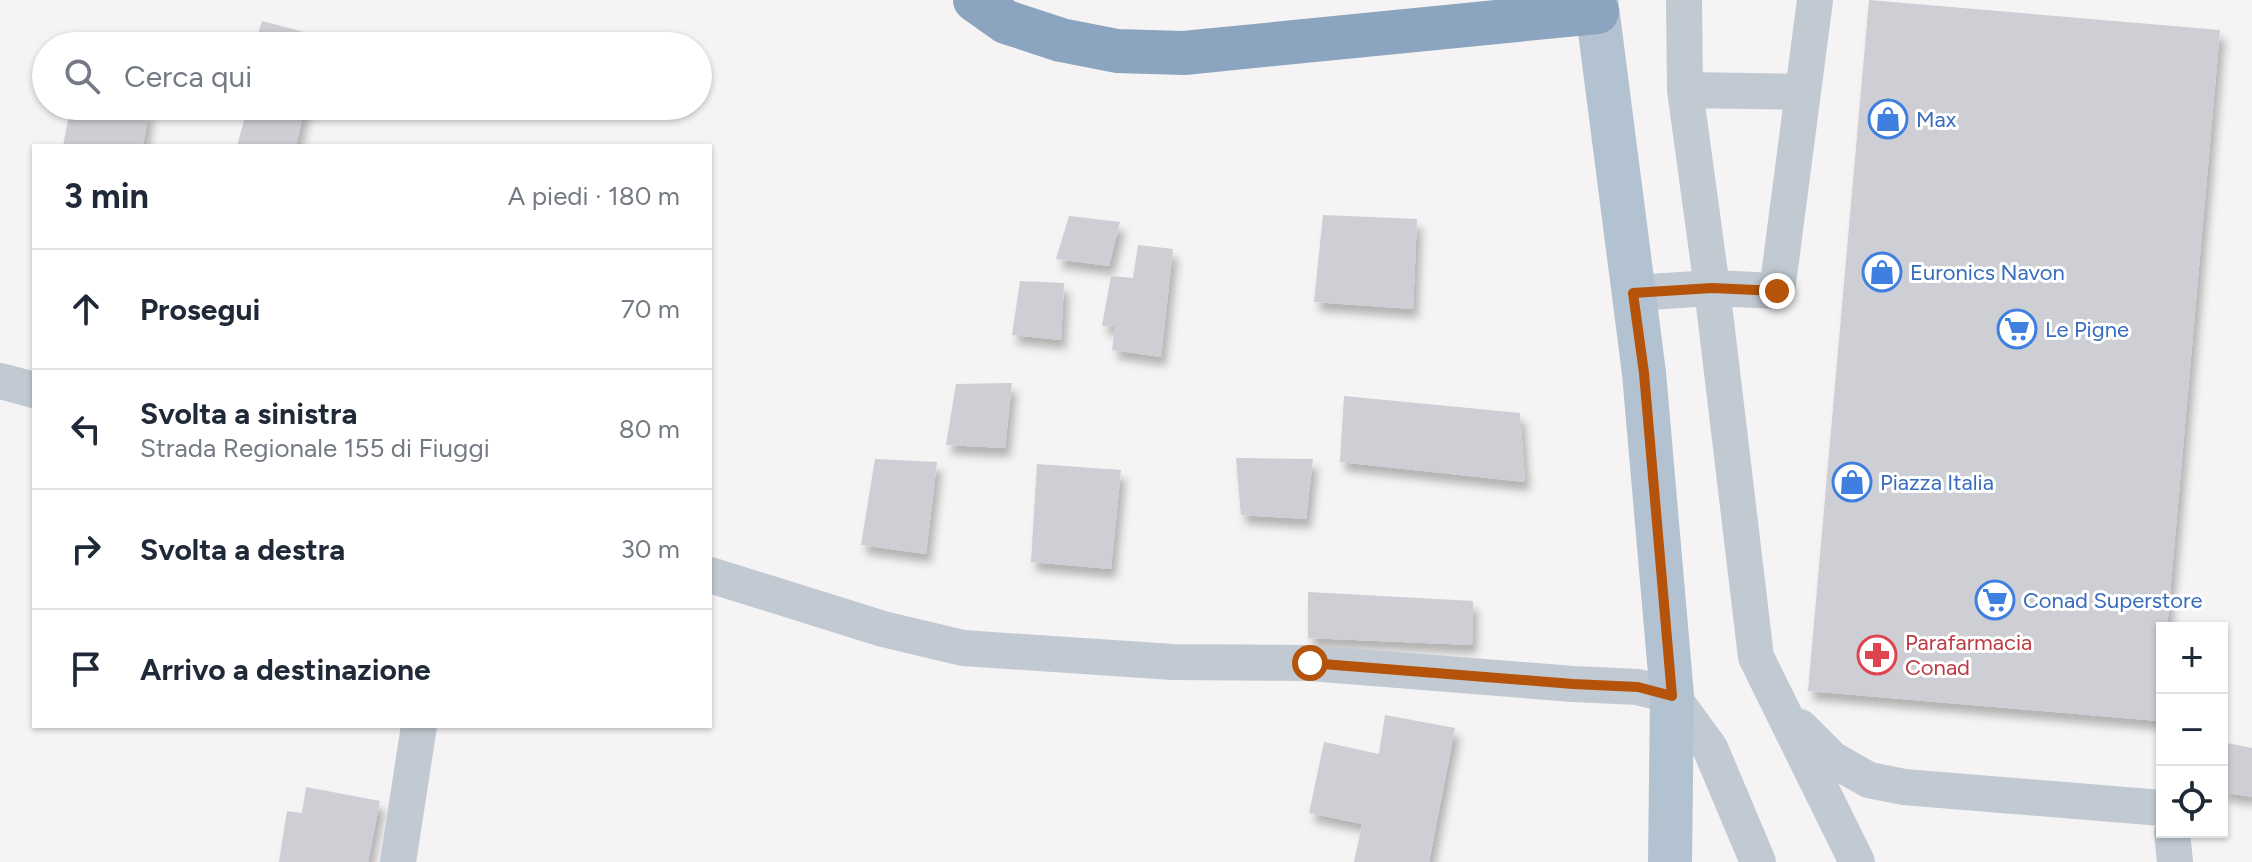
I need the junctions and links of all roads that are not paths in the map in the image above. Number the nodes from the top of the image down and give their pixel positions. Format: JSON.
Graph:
{"nodes":[{"id":1,"x":975,"y":0,"type":"edge"},
{"id":2,"x":1684,"y":0,"type":"edge"},
{"id":3,"x":1815,"y":0,"type":"edge"},
{"id":4,"x":1596,"y":6,"type":"edge"},
{"id":5,"x":1685,"y":90,"type":"junction"},
{"id":6,"x":1803,"y":92,"type":"junction"},
{"id":7,"x":1712,"y":288,"type":"junction"},
{"id":8,"x":1633,"y":293,"type":"junction"},
{"id":9,"x":0,"y":381,"type":"edge"},
{"id":10,"x":32,"y":389,"type":"edge"},
{"id":11,"x":712,"y":576,"type":"edge"},
{"id":12,"x":1672,"y":696,"type":"junction"},
{"id":13,"x":1781,"y":708,"type":"junction"},
{"id":14,"x":419,"y":728,"type":"edge"},
{"id":15,"x":2156,"y":808,"type":"edge"},
{"id":16,"x":2173,"y":838,"type":"edge"},
{"id":17,"x":398,"y":862,"type":"edge"},
{"id":18,"x":1670,"y":862,"type":"edge"},
{"id":19,"x":1758,"y":862,"type":"edge"},
{"id":20,"x":1857,"y":862,"type":"edge"},
{"id":21,"x":2175,"y":862,"type":"edge"}],
"edges":[{"from":1,"to":4,"type":"highway"},
{"from":2,"to":5,"type":"street"},
{"from":3,"to":6,"type":"street"},
{"from":4,"to":8,"type":"main road"},
{"from":5,"to":6,"type":"street"},
{"from":5,"to":7,"type":"street"},
{"from":6,"to":7,"type":"street"},
{"from":7,"to":8,"type":"street"},
{"from":7,"to":13,"type":"street"},
{"from":8,"to":12,"type":"main road"},
{"from":9,"to":10,"type":"street"},
{"from":11,"to":12,"type":"street"},
{"from":12,"to":18,"type":"main road"},
{"from":12,"to":19,"type":"street"},
{"from":13,"to":15,"type":"street"},
{"from":13,"to":20,"type":"street"},
{"from":14,"to":17,"type":"street"},
{"from":16,"to":21,"type":"street"}]}
